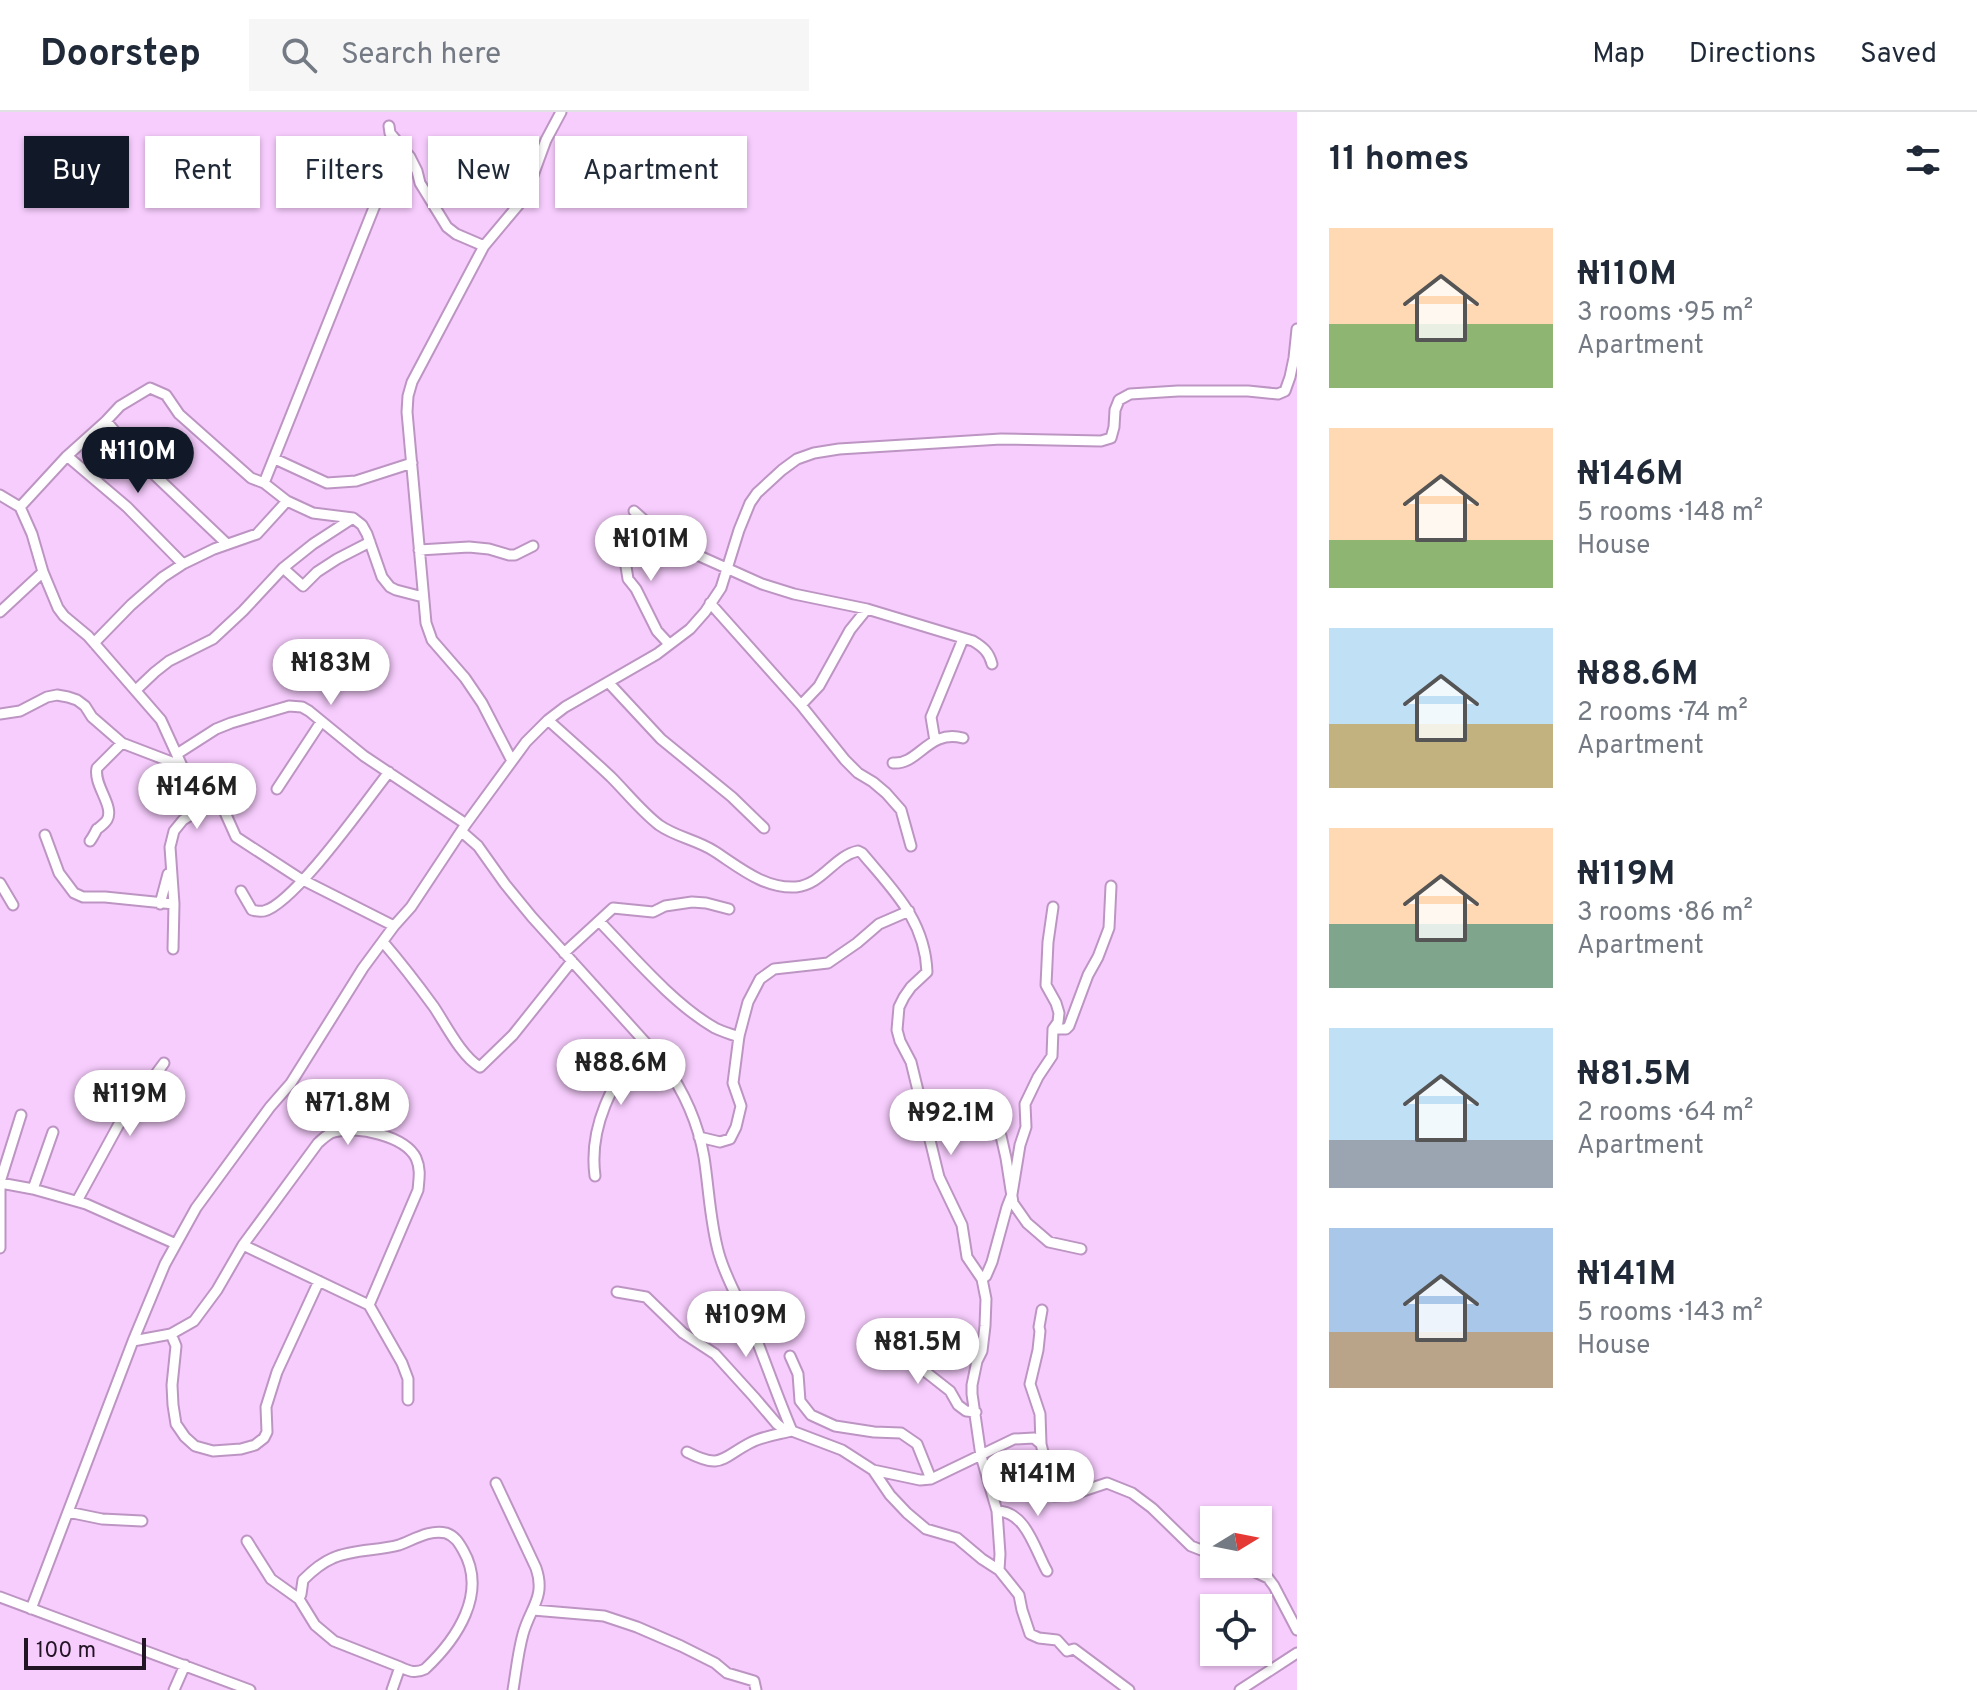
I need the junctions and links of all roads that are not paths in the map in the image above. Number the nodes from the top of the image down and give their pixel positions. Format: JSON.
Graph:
{"nodes":[{"id":1,"x":561,"y":112,"type":"edge"},
{"id":2,"x":389,"y":126,"type":"dead end"},
{"id":3,"x":392,"y":136,"type":"edge"},
{"id":4,"x":412,"y":161,"type":"edge"},
{"id":5,"x":374,"y":208,"type":"edge"},
{"id":6,"x":484,"y":246,"type":"junction"},
{"id":7,"x":1297,"y":329,"type":"edge"},
{"id":8,"x":106,"y":421,"type":"junction"},
{"id":9,"x":67,"y":456,"type":"junction"},
{"id":10,"x":275,"y":459,"type":"junction"},
{"id":11,"x":412,"y":463,"type":"junction"},
{"id":12,"x":264,"y":483,"type":"junction"},
{"id":13,"x":0,"y":495,"type":"edge"},
{"id":14,"x":287,"y":501,"type":"junction"},
{"id":15,"x":20,"y":507,"type":"junction"},
{"id":16,"x":634,"y":511,"type":"dead end"},
{"id":17,"x":353,"y":518,"type":"junction"},
{"id":18,"x":620,"y":529,"type":"dead end"},
{"id":19,"x":370,"y":542,"type":"junction"},
{"id":20,"x":227,"y":544,"type":"junction"},
{"id":21,"x":533,"y":546,"type":"dead end"},
{"id":22,"x":419,"y":550,"type":"junction"},
{"id":23,"x":183,"y":564,"type":"junction"},
{"id":24,"x":283,"y":568,"type":"junction"},
{"id":25,"x":729,"y":568,"type":"junction"},
{"id":26,"x":43,"y":572,"type":"junction"},
{"id":27,"x":423,"y":597,"type":"junction"},
{"id":28,"x":710,"y":603,"type":"junction"},
{"id":29,"x":867,"y":609,"type":"junction"},
{"id":30,"x":0,"y":612,"type":"edge"},
{"id":31,"x":963,"y":639,"type":"junction"},
{"id":32,"x":94,"y":643,"type":"junction"},
{"id":33,"x":669,"y":644,"type":"junction"},
{"id":34,"x":992,"y":664,"type":"dead end"},
{"id":35,"x":608,"y":682,"type":"junction"},
{"id":36,"x":136,"y":690,"type":"junction"},
{"id":37,"x":801,"y":705,"type":"junction"},
{"id":38,"x":0,"y":714,"type":"edge"},
{"id":39,"x":548,"y":720,"type":"junction"},
{"id":40,"x":321,"y":722,"type":"junction"},
{"id":41,"x":963,"y":738,"type":"dead end"},
{"id":42,"x":935,"y":741,"type":"junction"},
{"id":43,"x":122,"y":743,"type":"junction"},
{"id":44,"x":177,"y":754,"type":"junction"},
{"id":45,"x":512,"y":761,"type":"junction"},
{"id":46,"x":893,"y":763,"type":"dead end"},
{"id":47,"x":182,"y":766,"type":"junction"},
{"id":48,"x":389,"y":772,"type":"junction"},
{"id":49,"x":277,"y":789,"type":"dead end"},
{"id":50,"x":215,"y":800,"type":"junction"},
{"id":51,"x":464,"y":828,"type":"junction"},
{"id":52,"x":764,"y":828,"type":"dead end"},
{"id":53,"x":45,"y":835,"type":"dead end"},
{"id":54,"x":90,"y":841,"type":"dead end"},
{"id":55,"x":911,"y":846,"type":"dead end"},
{"id":56,"x":170,"y":859,"type":"junction"},
{"id":57,"x":304,"y":881,"type":"junction"},
{"id":58,"x":0,"y":883,"type":"edge"},
{"id":59,"x":1111,"y":886,"type":"dead end"},
{"id":60,"x":241,"y":891,"type":"dead end"},
{"id":61,"x":160,"y":904,"type":"junction"},
{"id":62,"x":174,"y":904,"type":"junction"},
{"id":63,"x":13,"y":905,"type":"dead end"},
{"id":64,"x":1053,"y":907,"type":"dead end"},
{"id":65,"x":729,"y":909,"type":"dead end"},
{"id":66,"x":909,"y":911,"type":"junction"},
{"id":67,"x":599,"y":921,"type":"junction"},
{"id":68,"x":394,"y":926,"type":"junction"},
{"id":69,"x":383,"y":942,"type":"junction"},
{"id":70,"x":173,"y":949,"type":"dead end"},
{"id":71,"x":564,"y":953,"type":"junction"},
{"id":72,"x":572,"y":961,"type":"junction"},
{"id":73,"x":1053,"y":1029,"type":"junction"},
{"id":74,"x":739,"y":1037,"type":"junction"},
{"id":75,"x":642,"y":1039,"type":"junction"},
{"id":76,"x":164,"y":1063,"type":"dead end"},
{"id":77,"x":21,"y":1115,"type":"dead end"},
{"id":78,"x":53,"y":1132,"type":"dead end"},
{"id":79,"x":1001,"y":1136,"type":"dead end"},
{"id":80,"x":699,"y":1137,"type":"junction"},
{"id":81,"x":595,"y":1176,"type":"dead end"},
{"id":82,"x":0,"y":1184,"type":"edge"},
{"id":83,"x":33,"y":1189,"type":"junction"},
{"id":84,"x":1012,"y":1194,"type":"junction"},
{"id":85,"x":77,"y":1201,"type":"junction"},
{"id":86,"x":176,"y":1244,"type":"junction"},
{"id":87,"x":243,"y":1245,"type":"junction"},
{"id":88,"x":0,"y":1248,"type":"edge"},
{"id":89,"x":1081,"y":1249,"type":"dead end"},
{"id":90,"x":982,"y":1279,"type":"junction"},
{"id":91,"x":319,"y":1281,"type":"junction"},
{"id":92,"x":617,"y":1292,"type":"dead end"},
{"id":93,"x":369,"y":1305,"type":"junction"},
{"id":94,"x":1042,"y":1310,"type":"dead end"},
{"id":95,"x":171,"y":1334,"type":"junction"},
{"id":96,"x":870,"y":1336,"type":"dead end"},
{"id":97,"x":133,"y":1341,"type":"junction"},
{"id":98,"x":790,"y":1356,"type":"dead end"},
{"id":99,"x":408,"y":1400,"type":"dead end"},
{"id":100,"x":976,"y":1412,"type":"junction"},
{"id":101,"x":789,"y":1431,"type":"junction"},
{"id":102,"x":1041,"y":1444,"type":"junction"},
{"id":103,"x":687,"y":1452,"type":"dead end"},
{"id":104,"x":981,"y":1456,"type":"junction"},
{"id":105,"x":873,"y":1470,"type":"junction"},
{"id":106,"x":931,"y":1479,"type":"junction"},
{"id":107,"x":496,"y":1483,"type":"dead end"},
{"id":108,"x":997,"y":1511,"type":"junction"},
{"id":109,"x":68,"y":1512,"type":"junction"},
{"id":110,"x":142,"y":1521,"type":"dead end"},
{"id":111,"x":247,"y":1541,"type":"dead end"},
{"id":112,"x":1200,"y":1550,"type":"edge"},
{"id":113,"x":999,"y":1570,"type":"junction"},
{"id":114,"x":1047,"y":1571,"type":"dead end"},
{"id":115,"x":1268,"y":1578,"type":"edge"},
{"id":116,"x":0,"y":1597,"type":"edge"},
{"id":117,"x":299,"y":1599,"type":"junction"},
{"id":118,"x":31,"y":1609,"type":"junction"},
{"id":119,"x":533,"y":1610,"type":"junction"},
{"id":120,"x":1297,"y":1630,"type":"edge"},
{"id":121,"x":1297,"y":1653,"type":"edge"},
{"id":122,"x":185,"y":1665,"type":"junction"},
{"id":123,"x":400,"y":1667,"type":"junction"},
{"id":124,"x":174,"y":1690,"type":"edge"},
{"id":125,"x":250,"y":1690,"type":"edge"},
{"id":126,"x":392,"y":1690,"type":"edge"},
{"id":127,"x":513,"y":1690,"type":"edge"},
{"id":128,"x":756,"y":1690,"type":"edge"},
{"id":129,"x":1129,"y":1690,"type":"edge"},
{"id":130,"x":1240,"y":1690,"type":"edge"}],
"edges":[{"from":1,"to":6,"type":"street"},
{"from":2,"to":3,"type":"street"},
{"from":4,"to":6,"type":"street"},
{"from":5,"to":10,"type":"street"},
{"from":6,"to":11,"type":"street"},
{"from":7,"to":25,"type":"street"},
{"from":8,"to":9,"type":"street"},
{"from":8,"to":12,"type":"street"},
{"from":8,"to":20,"type":"street"},
{"from":9,"to":15,"type":"street"},
{"from":9,"to":23,"type":"street"},
{"from":10,"to":11,"type":"street"},
{"from":10,"to":12,"type":"street"},
{"from":11,"to":22,"type":"street"},
{"from":12,"to":14,"type":"street"},
{"from":13,"to":15,"type":"street"},
{"from":14,"to":17,"type":"street"},
{"from":14,"to":20,"type":"street"},
{"from":15,"to":26,"type":"street"},
{"from":16,"to":25,"type":"street"},
{"from":17,"to":19,"type":"street"},
{"from":17,"to":24,"type":"street"},
{"from":18,"to":33,"type":"street"},
{"from":19,"to":24,"type":"street"},
{"from":19,"to":27,"type":"street"},
{"from":20,"to":23,"type":"street"},
{"from":21,"to":22,"type":"street"},
{"from":22,"to":27,"type":"street"},
{"from":23,"to":32,"type":"street"},
{"from":24,"to":36,"type":"street"},
{"from":25,"to":28,"type":"street"},
{"from":25,"to":29,"type":"street"},
{"from":26,"to":30,"type":"street"},
{"from":26,"to":32,"type":"street"},
{"from":27,"to":45,"type":"street"},
{"from":28,"to":33,"type":"street"},
{"from":28,"to":37,"type":"street"},
{"from":29,"to":31,"type":"street"},
{"from":29,"to":37,"type":"street"},
{"from":31,"to":34,"type":"street"},
{"from":31,"to":42,"type":"street"},
{"from":32,"to":36,"type":"street"},
{"from":33,"to":35,"type":"street"},
{"from":35,"to":39,"type":"street"},
{"from":35,"to":52,"type":"street"},
{"from":36,"to":44,"type":"street"},
{"from":37,"to":55,"type":"street"},
{"from":38,"to":43,"type":"street"},
{"from":39,"to":45,"type":"street"},
{"from":39,"to":66,"type":"street"},
{"from":40,"to":44,"type":"street"},
{"from":40,"to":48,"type":"street"},
{"from":40,"to":49,"type":"street"},
{"from":41,"to":42,"type":"street"},
{"from":42,"to":46,"type":"street"},
{"from":43,"to":47,"type":"street"},
{"from":43,"to":54,"type":"street"},
{"from":44,"to":47,"type":"street"},
{"from":45,"to":51,"type":"street"},
{"from":47,"to":50,"type":"street"},
{"from":48,"to":51,"type":"street"},
{"from":48,"to":57,"type":"street"},
{"from":50,"to":56,"type":"street"},
{"from":50,"to":57,"type":"street"},
{"from":51,"to":68,"type":"street"},
{"from":51,"to":71,"type":"street"},
{"from":53,"to":61,"type":"street"},
{"from":56,"to":61,"type":"street"},
{"from":56,"to":62,"type":"street"},
{"from":57,"to":60,"type":"street"},
{"from":57,"to":68,"type":"street"},
{"from":58,"to":63,"type":"street"},
{"from":59,"to":73,"type":"street"},
{"from":61,"to":62,"type":"street"},
{"from":62,"to":70,"type":"street"},
{"from":64,"to":73,"type":"street"},
{"from":65,"to":67,"type":"street"},
{"from":66,"to":74,"type":"street"},
{"from":66,"to":90,"type":"street"},
{"from":67,"to":71,"type":"street"},
{"from":67,"to":74,"type":"street"},
{"from":68,"to":69,"type":"street"},
{"from":69,"to":72,"type":"street"},
{"from":69,"to":86,"type":"street"},
{"from":71,"to":72,"type":"street"},
{"from":72,"to":75,"type":"street"},
{"from":73,"to":84,"type":"street"},
{"from":74,"to":80,"type":"street"},
{"from":75,"to":80,"type":"street"},
{"from":75,"to":81,"type":"street"},
{"from":76,"to":85,"type":"street"},
{"from":77,"to":82,"type":"street"},
{"from":78,"to":83,"type":"street"},
{"from":79,"to":84,"type":"street"},
{"from":80,"to":101,"type":"street"},
{"from":82,"to":83,"type":"street"},
{"from":82,"to":88,"type":"street"},
{"from":83,"to":85,"type":"street"},
{"from":84,"to":89,"type":"street"},
{"from":84,"to":90,"type":"street"},
{"from":85,"to":86,"type":"street"},
{"from":86,"to":97,"type":"street"},
{"from":87,"to":91,"type":"street"},
{"from":87,"to":93,"type":"street"},
{"from":87,"to":95,"type":"street"},
{"from":90,"to":100,"type":"street"},
{"from":91,"to":93,"type":"street"},
{"from":91,"to":95,"type":"street"},
{"from":92,"to":101,"type":"street"},
{"from":93,"to":99,"type":"street"},
{"from":94,"to":102,"type":"street"},
{"from":95,"to":97,"type":"street"},
{"from":96,"to":100,"type":"street"},
{"from":97,"to":109,"type":"street"},
{"from":98,"to":106,"type":"street"},
{"from":100,"to":104,"type":"street"},
{"from":101,"to":103,"type":"street"},
{"from":101,"to":105,"type":"street"},
{"from":102,"to":104,"type":"street"},
{"from":102,"to":112,"type":"street"},
{"from":104,"to":106,"type":"street"},
{"from":104,"to":108,"type":"street"},
{"from":105,"to":106,"type":"street"},
{"from":105,"to":113,"type":"street"},
{"from":107,"to":119,"type":"street"},
{"from":108,"to":113,"type":"street"},
{"from":108,"to":114,"type":"street"},
{"from":109,"to":110,"type":"street"},
{"from":109,"to":118,"type":"street"},
{"from":111,"to":117,"type":"street"},
{"from":113,"to":129,"type":"street"},
{"from":115,"to":120,"type":"street"},
{"from":116,"to":118,"type":"street"},
{"from":117,"to":123,"type":"street"},
{"from":117,"to":123,"type":"street"},
{"from":118,"to":122,"type":"street"},
{"from":119,"to":127,"type":"street"},
{"from":119,"to":128,"type":"street"},
{"from":121,"to":130,"type":"street"},
{"from":122,"to":124,"type":"street"},
{"from":122,"to":125,"type":"street"},
{"from":123,"to":126,"type":"street"}]}
